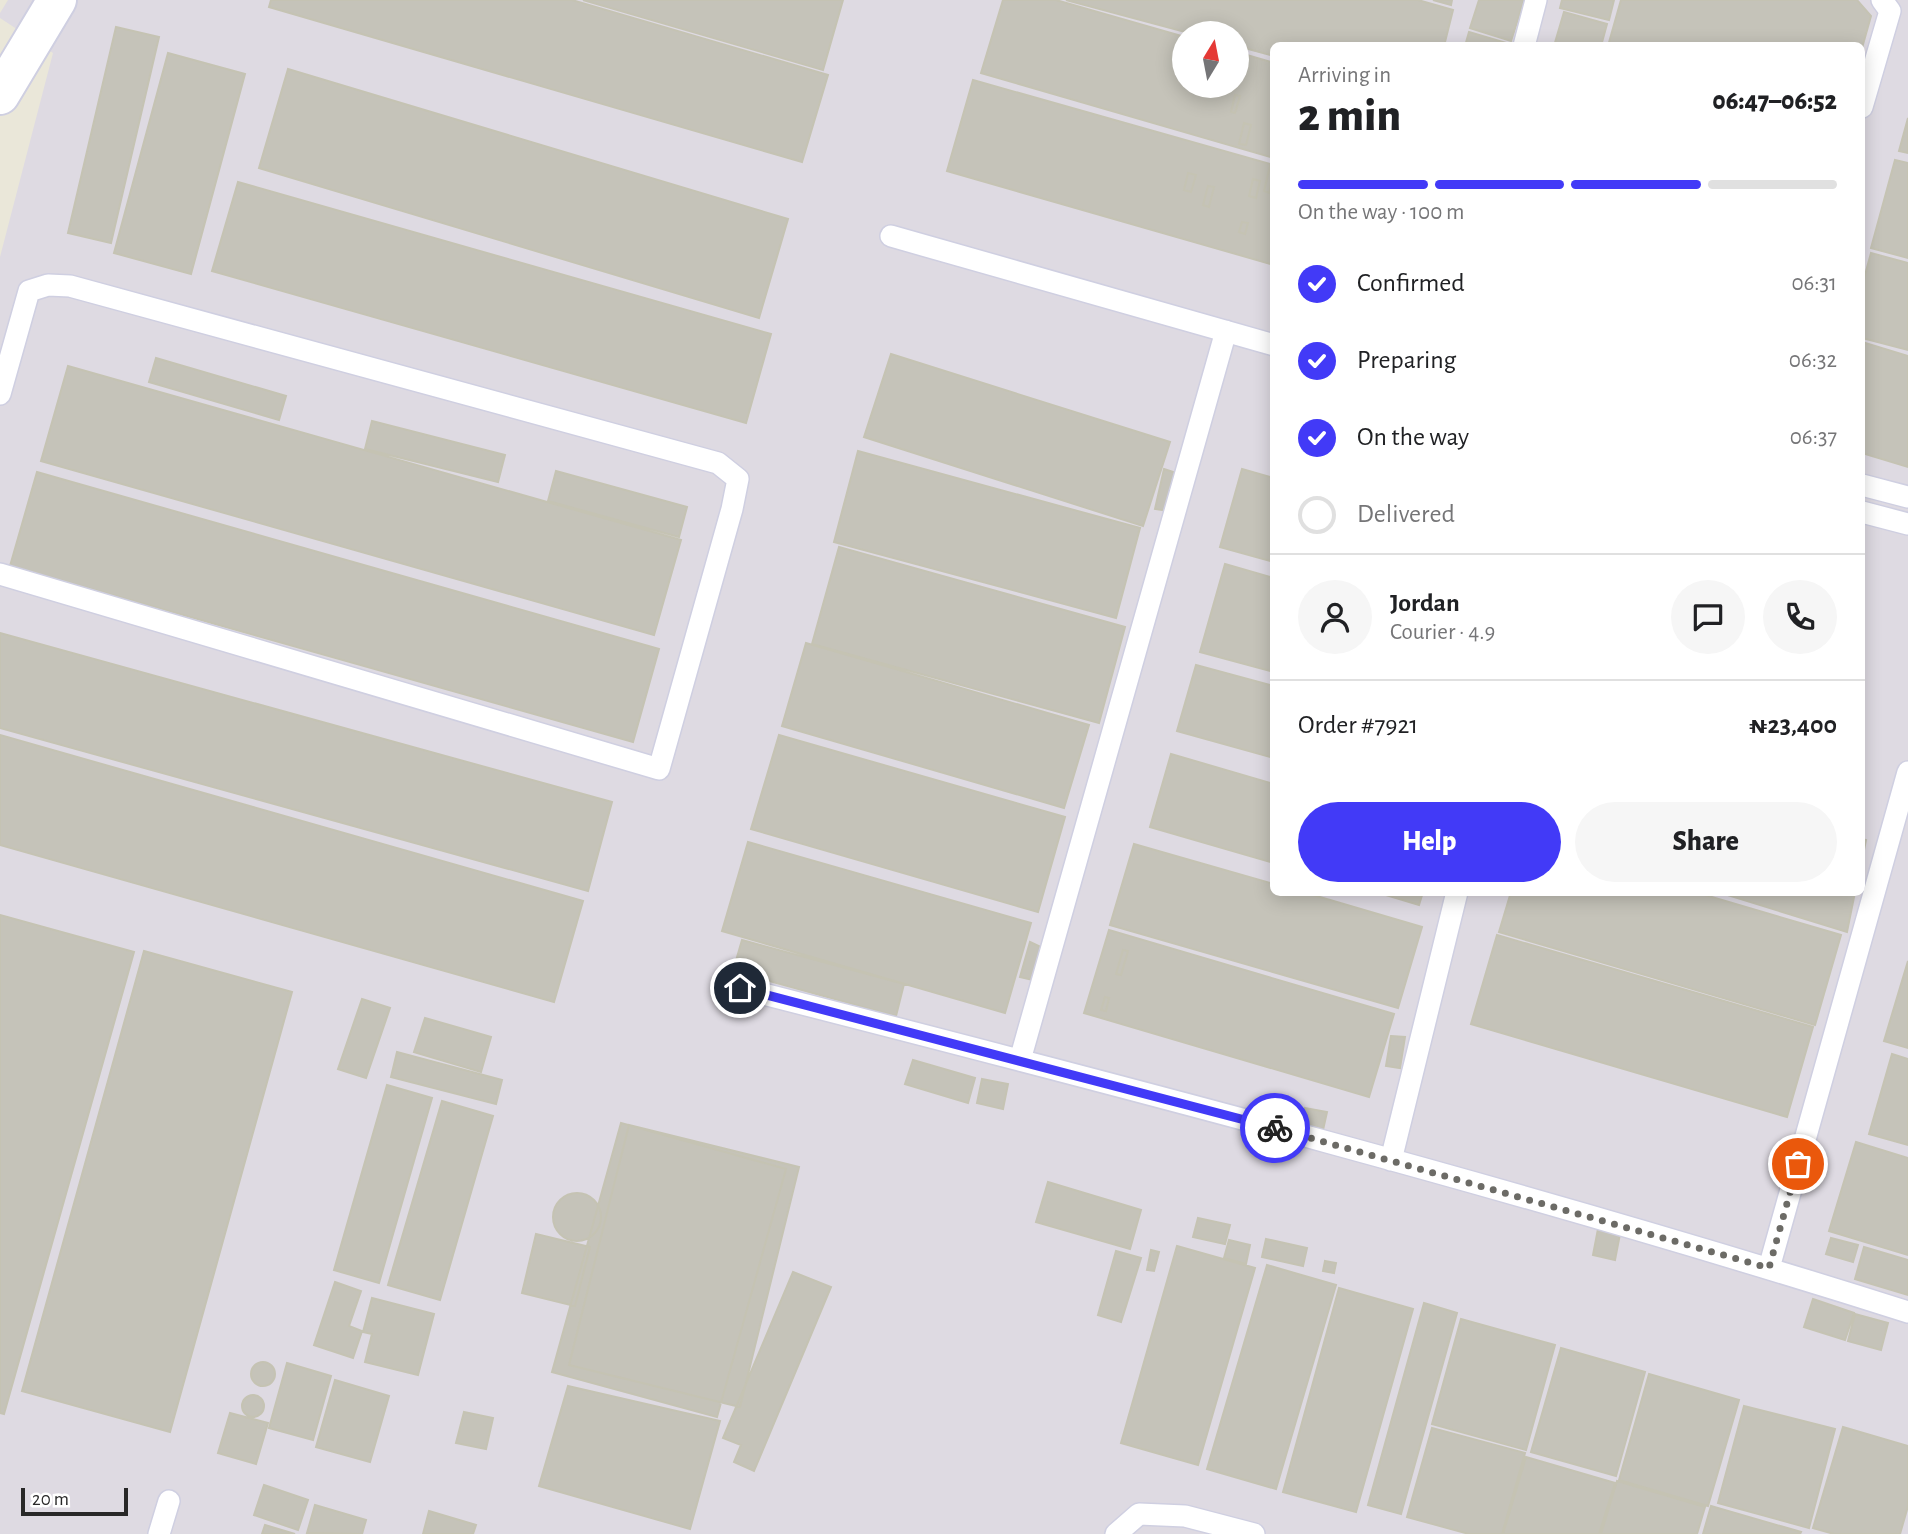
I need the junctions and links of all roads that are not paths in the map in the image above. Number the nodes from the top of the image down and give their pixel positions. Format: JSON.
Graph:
{"nodes":[{"id":1,"x":57,"y":0,"type":"edge"},
{"id":2,"x":1536,"y":0,"type":"edge"},
{"id":3,"x":1882,"y":0,"type":"edge"},
{"id":4,"x":1525,"y":42,"type":"edge"},
{"id":5,"x":0,"y":95,"type":"edge"},
{"id":6,"x":1865,"y":97,"type":"edge"},
{"id":7,"x":891,"y":236,"type":"dead end"},
{"id":8,"x":1226,"y":331,"type":"junction"},
{"id":9,"x":1270,"y":344,"type":"edge"},
{"id":10,"x":0,"y":394,"type":"edge"},
{"id":11,"x":1865,"y":486,"type":"edge"},
{"id":12,"x":1908,"y":497,"type":"edge"},
{"id":13,"x":1865,"y":513,"type":"edge"},
{"id":14,"x":1908,"y":524,"type":"edge"},
{"id":15,"x":0,"y":574,"type":"edge"},
{"id":16,"x":1908,"y":772,"type":"edge"},
{"id":17,"x":1456,"y":896,"type":"edge"},
{"id":18,"x":740,"y":988,"type":"dead end"},
{"id":19,"x":1020,"y":1060,"type":"junction"},
{"id":20,"x":1391,"y":1160,"type":"junction"},
{"id":21,"x":1769,"y":1268,"type":"junction"},
{"id":22,"x":1908,"y":1311,"type":"edge"},
{"id":23,"x":170,"y":1501,"type":"dead end"},
{"id":24,"x":159,"y":1534,"type":"edge"},
{"id":25,"x":1116,"y":1534,"type":"edge"},
{"id":26,"x":1254,"y":1534,"type":"edge"}],
"edges":[{"from":1,"to":5,"type":"main road"},
{"from":2,"to":4,"type":"lane"},
{"from":3,"to":6,"type":"lane"},
{"from":7,"to":8,"type":"lane"},
{"from":8,"to":9,"type":"lane"},
{"from":8,"to":19,"type":"lane"},
{"from":10,"to":15,"type":"lane"},
{"from":11,"to":12,"type":"lane"},
{"from":13,"to":14,"type":"lane"},
{"from":16,"to":21,"type":"lane"},
{"from":17,"to":20,"type":"lane"},
{"from":18,"to":19,"type":"lane"},
{"from":19,"to":20,"type":"lane"},
{"from":20,"to":21,"type":"lane"},
{"from":21,"to":22,"type":"lane"},
{"from":23,"to":24,"type":"lane"},
{"from":25,"to":26,"type":"lane"}]}
